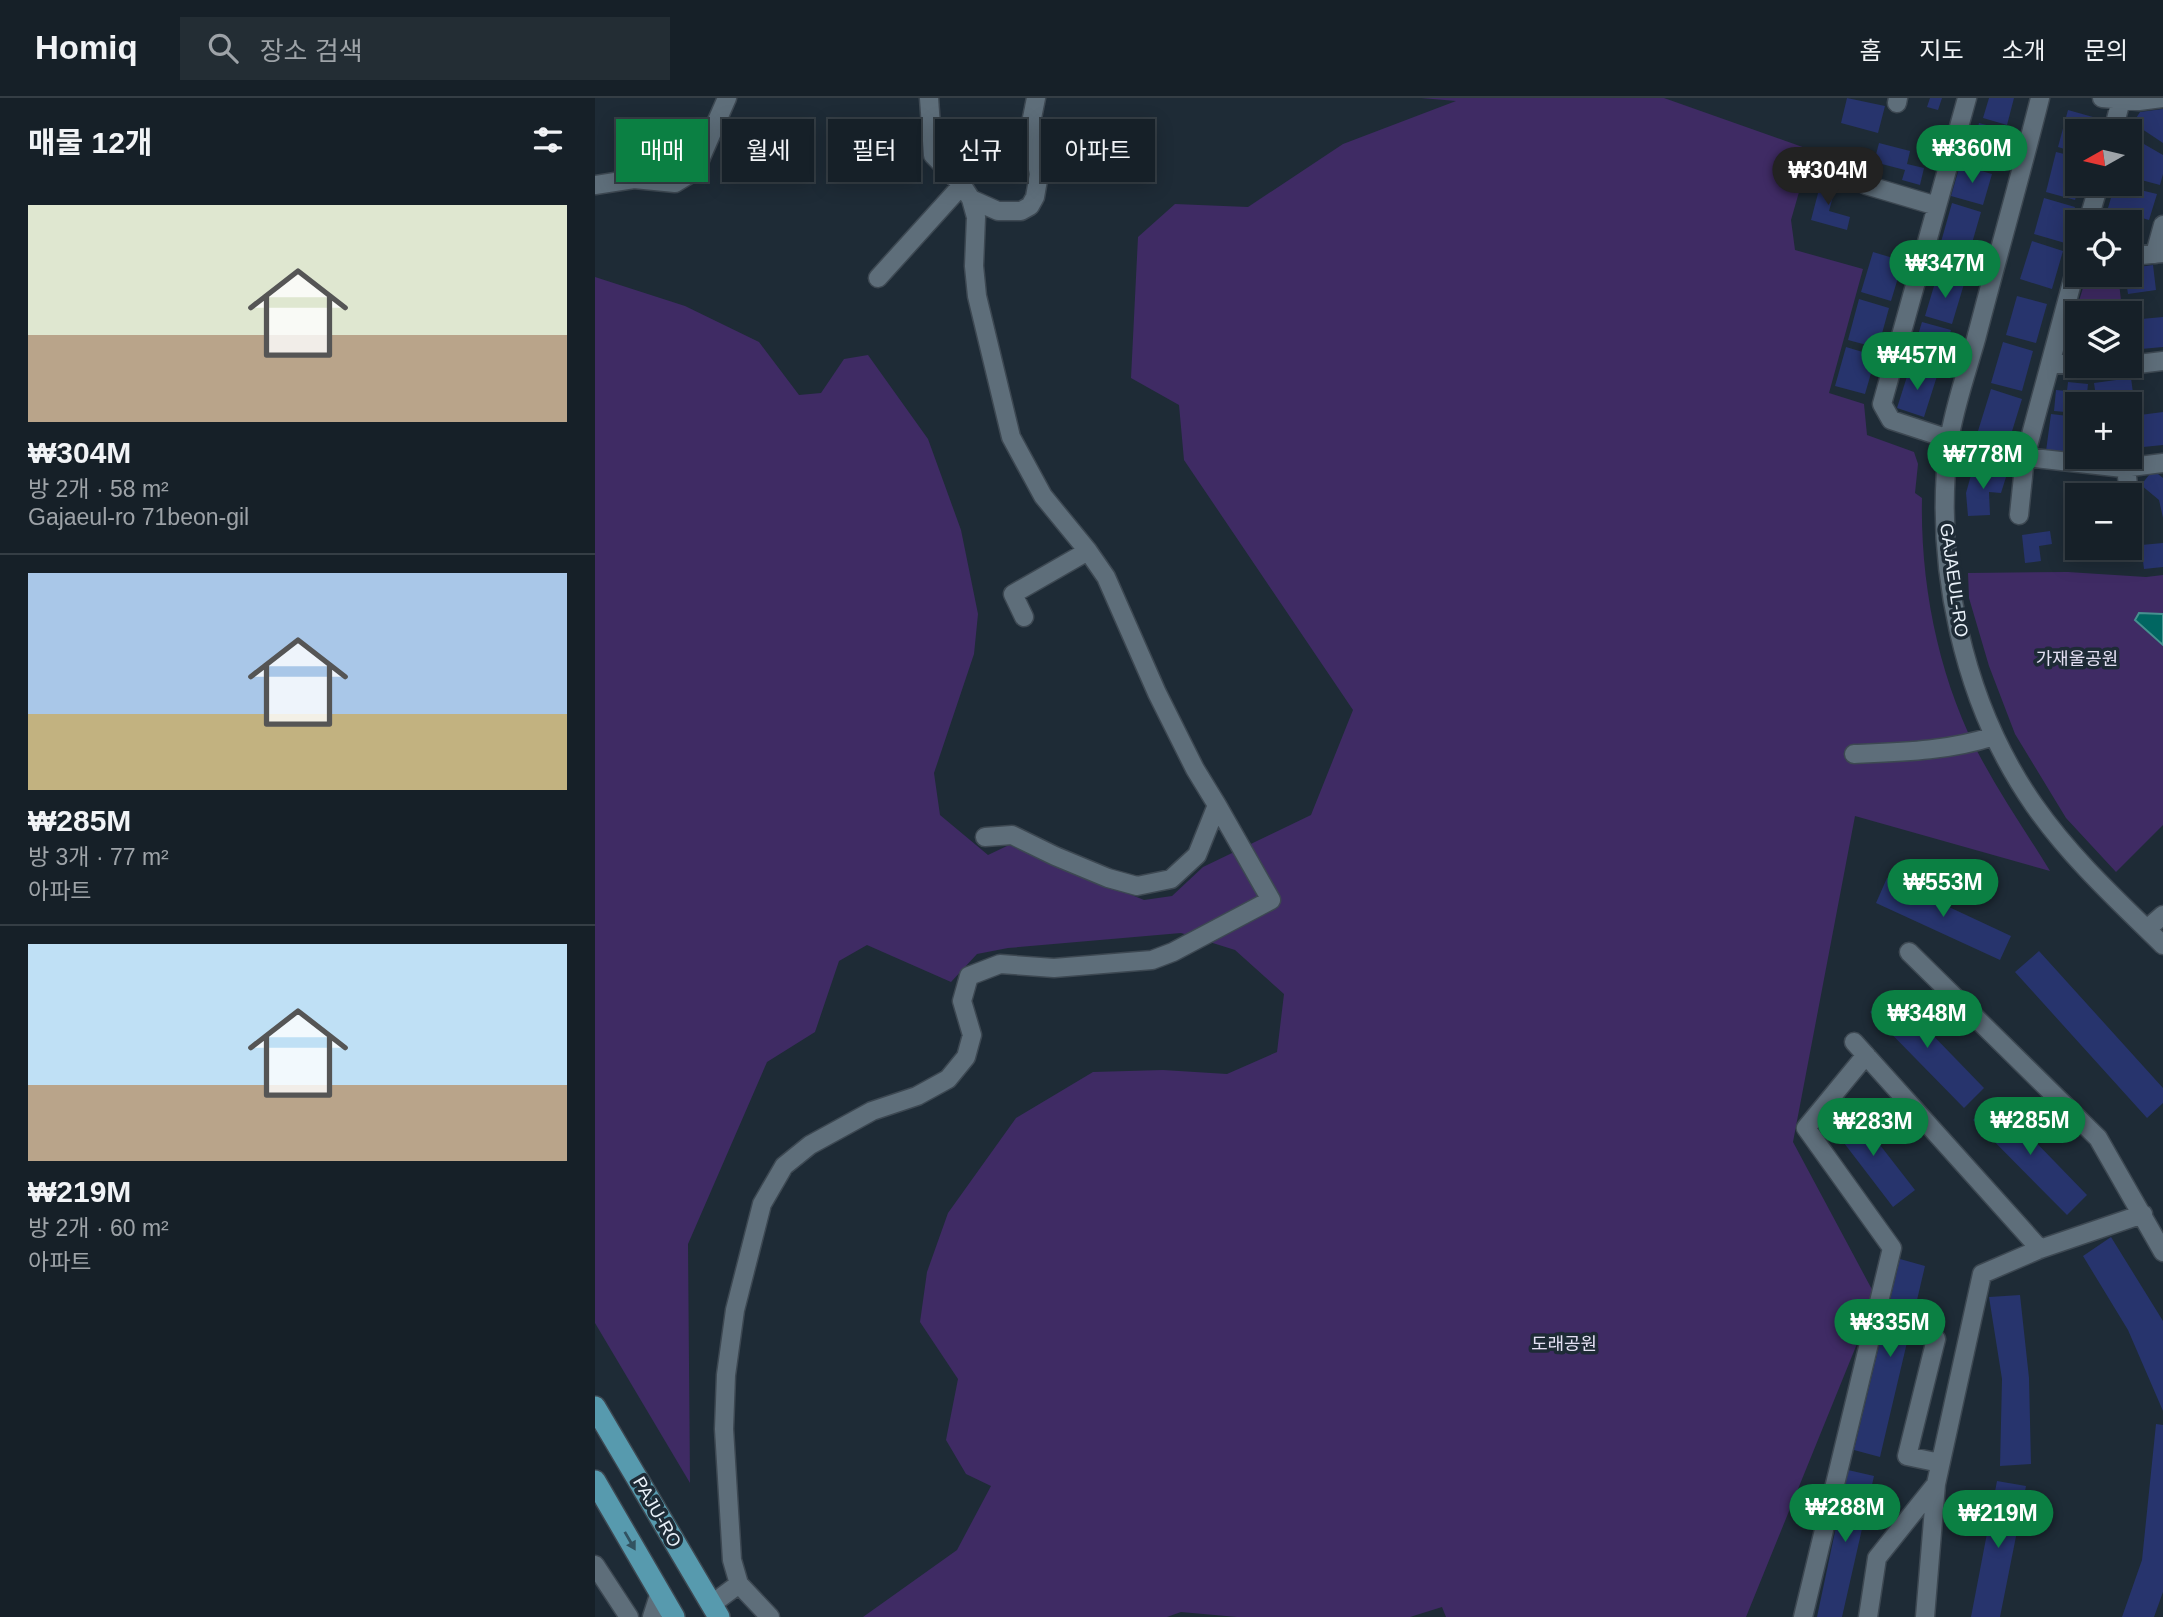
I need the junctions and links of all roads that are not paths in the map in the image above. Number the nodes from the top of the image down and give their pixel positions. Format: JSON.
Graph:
{"nodes":[{"id":1,"x":727,"y":98,"type":"edge"},
{"id":2,"x":929,"y":98,"type":"edge"},
{"id":3,"x":1037,"y":98,"type":"edge"},
{"id":4,"x":1967,"y":98,"type":"edge"},
{"id":5,"x":2040,"y":98,"type":"edge"},
{"id":6,"x":2102,"y":98,"type":"edge"},
{"id":7,"x":2162,"y":98,"type":"edge"},
{"id":8,"x":2121,"y":100,"type":"junction"},
{"id":9,"x":2116,"y":119,"type":"edge"},
{"id":10,"x":595,"y":185,"type":"edge"},
{"id":11,"x":1866,"y":186,"type":"dead end"},
{"id":12,"x":966,"y":192,"type":"junction"},
{"id":13,"x":1937,"y":206,"type":"junction"},
{"id":14,"x":2163,"y":225,"type":"edge"},
{"id":15,"x":2159,"y":253,"type":"edge"},
{"id":16,"x":878,"y":278,"type":"dead end"},
{"id":17,"x":2071,"y":287,"type":"edge"},
{"id":18,"x":2163,"y":361,"type":"edge"},
{"id":19,"x":2051,"y":363,"type":"junction"},
{"id":20,"x":2065,"y":364,"type":"edge"},
{"id":21,"x":2142,"y":364,"type":"edge"},
{"id":22,"x":1949,"y":439,"type":"junction"},
{"id":23,"x":2025,"y":457,"type":"junction"},
{"id":24,"x":2065,"y":461,"type":"edge"},
{"id":25,"x":2163,"y":463,"type":"edge"},
{"id":26,"x":2142,"y":465,"type":"edge"},
{"id":27,"x":2019,"y":515,"type":"dead end"},
{"id":28,"x":1088,"y":551,"type":"junction"},
{"id":29,"x":1024,"y":617,"type":"dead end"},
{"id":30,"x":1994,"y":736,"type":"junction"},
{"id":31,"x":1854,"y":754,"type":"dead end"},
{"id":32,"x":1217,"y":805,"type":"junction"},
{"id":33,"x":985,"y":836,"type":"dead end"},
{"id":34,"x":2163,"y":915,"type":"edge"},
{"id":35,"x":2147,"y":929,"type":"junction"},
{"id":36,"x":2163,"y":945,"type":"edge"},
{"id":37,"x":1909,"y":952,"type":"dead end"},
{"id":38,"x":2143,"y":1214,"type":"junction"},
{"id":39,"x":2040,"y":1249,"type":"junction"},
{"id":40,"x":2163,"y":1252,"type":"edge"},
{"id":41,"x":1936,"y":1339,"type":"dead end"},
{"id":42,"x":595,"y":1406,"type":"edge"},
{"id":43,"x":1940,"y":1463,"type":"junction"},
{"id":44,"x":595,"y":1481,"type":"edge"},
{"id":45,"x":1936,"y":1484,"type":"junction"},
{"id":46,"x":595,"y":1565,"type":"edge"},
{"id":47,"x":739,"y":1584,"type":"junction"},
{"id":48,"x":660,"y":1592,"type":"junction"},
{"id":49,"x":715,"y":1611,"type":"edge"},
{"id":50,"x":629,"y":1617,"type":"edge"},
{"id":51,"x":652,"y":1617,"type":"edge"},
{"id":52,"x":674,"y":1617,"type":"edge"},
{"id":53,"x":770,"y":1617,"type":"edge"},
{"id":54,"x":1803,"y":1617,"type":"edge"},
{"id":55,"x":1868,"y":1617,"type":"edge"},
{"id":56,"x":1925,"y":1617,"type":"edge"}],
"edges":[{"from":1,"to":10,"type":"street"},
{"from":2,"to":12,"type":"street"},
{"from":3,"to":12,"type":"street"},
{"from":4,"to":13,"type":"street"},
{"from":5,"to":22,"type":"street","name":"GAJAEUL-RO"},
{"from":6,"to":8,"type":"street"},
{"from":7,"to":8,"type":"street"},
{"from":8,"to":9,"type":"street"},
{"from":11,"to":13,"type":"street"},
{"from":12,"to":16,"type":"street"},
{"from":12,"to":28,"type":"street"},
{"from":13,"to":22,"type":"street"},
{"from":14,"to":15,"type":"street"},
{"from":17,"to":19,"type":"street"},
{"from":18,"to":21,"type":"street"},
{"from":19,"to":20,"type":"street"},
{"from":19,"to":23,"type":"street"},
{"from":22,"to":23,"type":"street"},
{"from":22,"to":30,"type":"street","name":"GAJAEUL-RO"},
{"from":23,"to":24,"type":"street"},
{"from":23,"to":27,"type":"street"},
{"from":25,"to":26,"type":"street"},
{"from":28,"to":29,"type":"street"},
{"from":28,"to":32,"type":"street"},
{"from":30,"to":31,"type":"street"},
{"from":30,"to":35,"type":"street","name":"GAJAEUL-RO"},
{"from":32,"to":33,"type":"street"},
{"from":32,"to":47,"type":"street"},
{"from":34,"to":35,"type":"street"},
{"from":35,"to":36,"type":"street","name":"GAJAEUL-RO"},
{"from":37,"to":38,"type":"street"},
{"from":38,"to":39,"type":"street"},
{"from":38,"to":40,"type":"street"},
{"from":39,"to":43,"type":"street"},
{"from":39,"to":54,"type":"street"},
{"from":41,"to":43,"type":"street"},
{"from":42,"to":49,"type":"main road","name":"PAJU-RO"},
{"from":43,"to":45,"type":"street"},
{"from":44,"to":48,"type":"main road","one_way":true},
{"from":45,"to":55,"type":"street"},
{"from":45,"to":56,"type":"street"},
{"from":46,"to":50,"type":"street"},
{"from":47,"to":49,"type":"street"},
{"from":47,"to":53,"type":"street"},
{"from":48,"to":51,"type":"street"},
{"from":48,"to":52,"type":"main road"}]}
